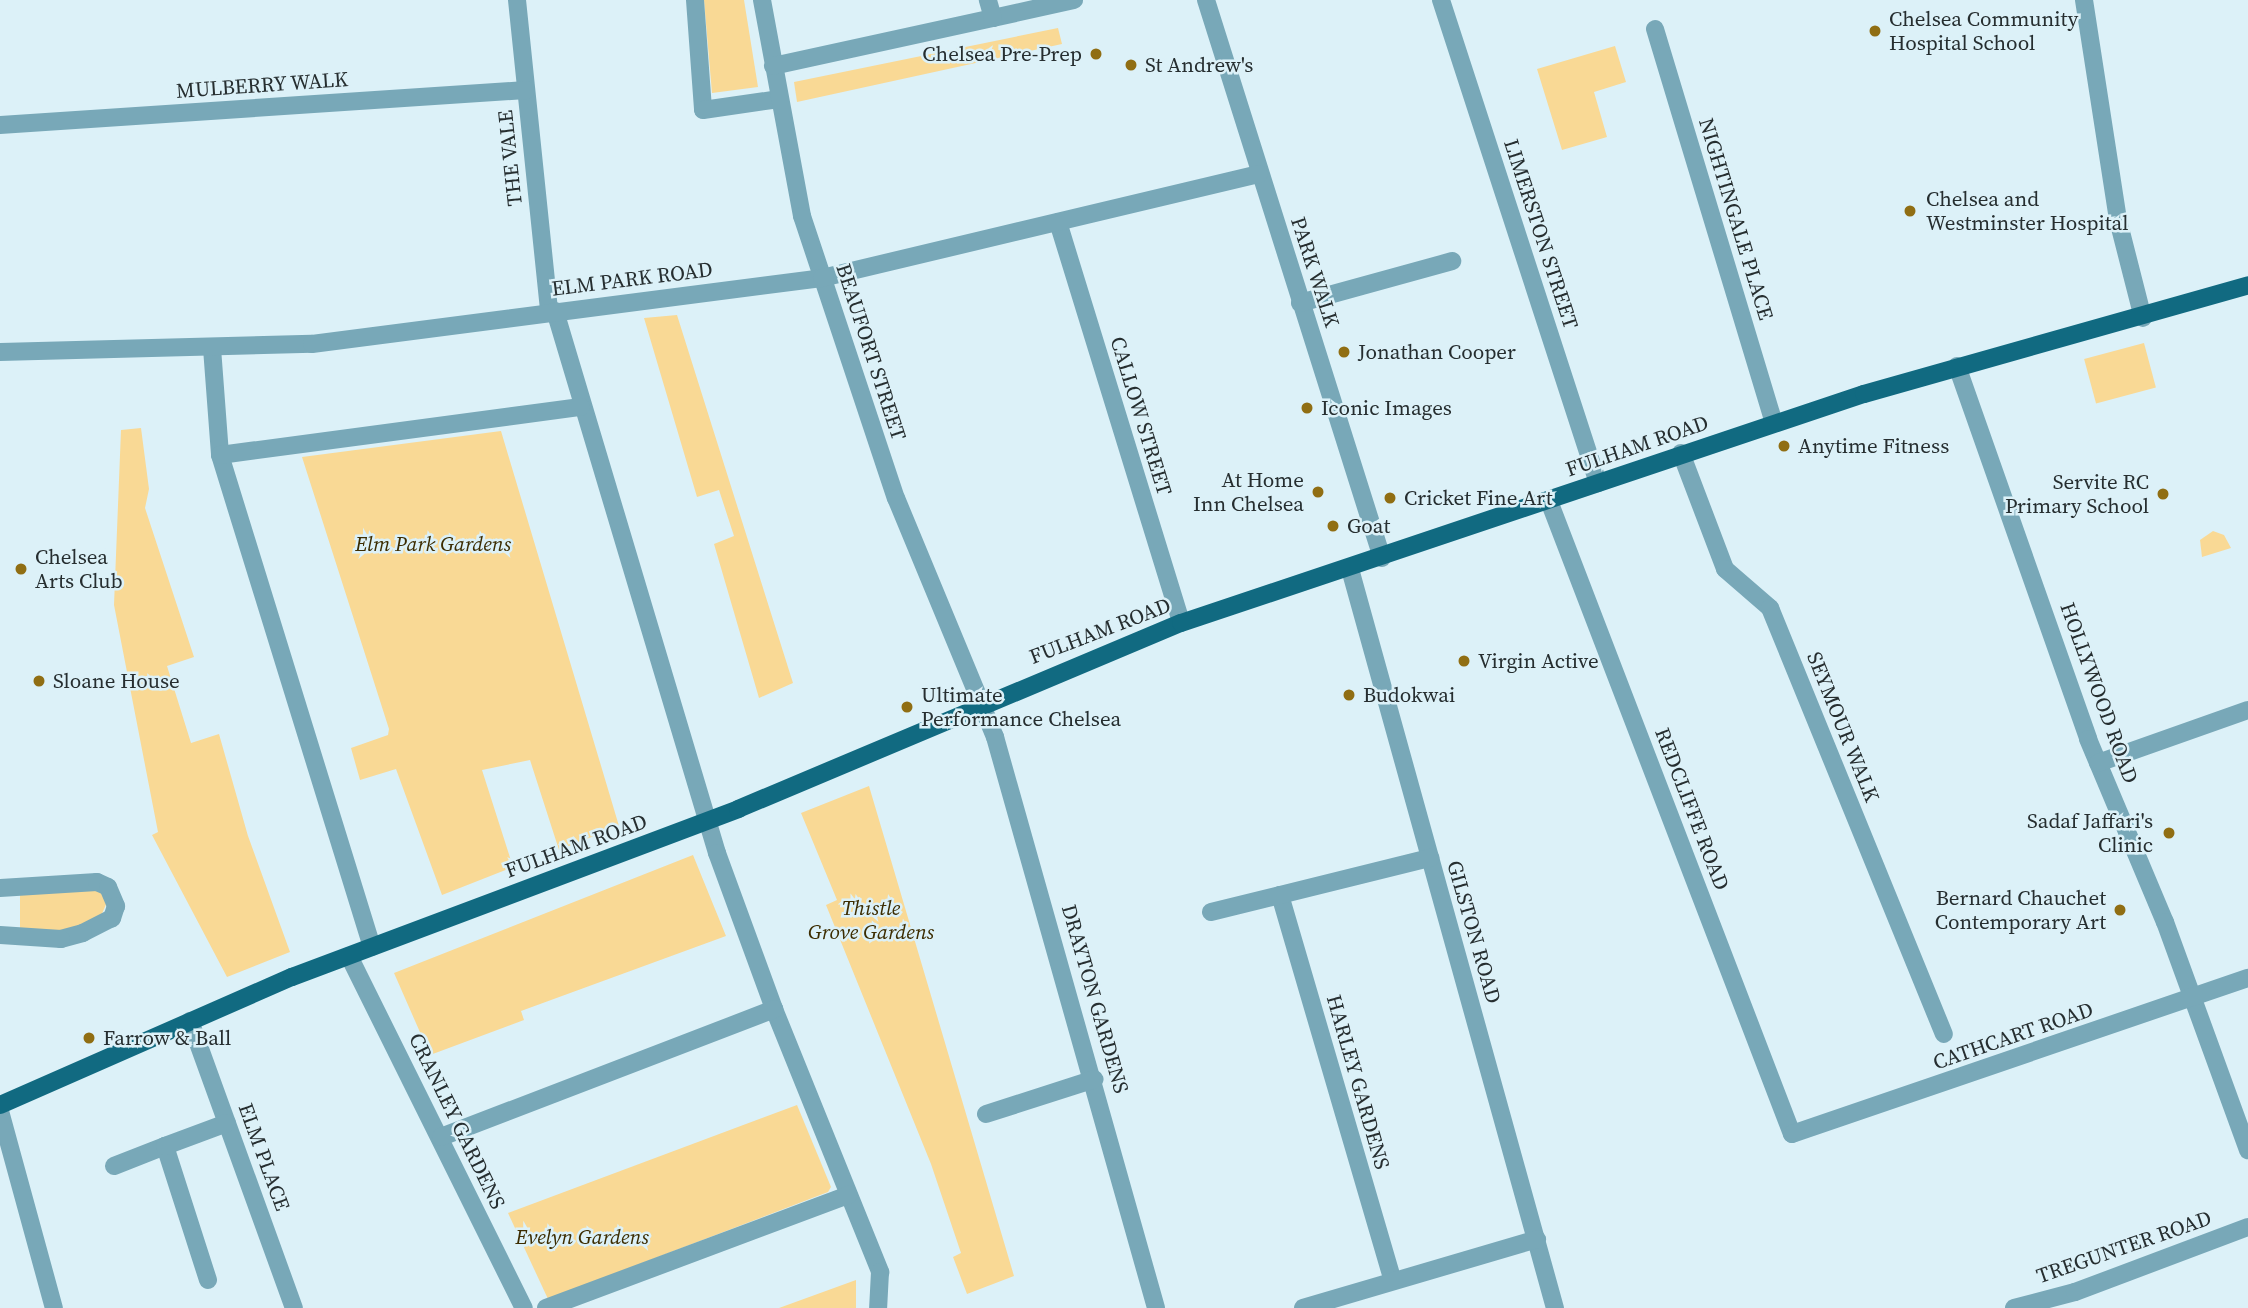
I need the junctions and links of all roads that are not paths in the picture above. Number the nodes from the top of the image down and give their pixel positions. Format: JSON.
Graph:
{"nodes":[{"id":1,"x":517,"y":0,"type":"edge"},
{"id":2,"x":695,"y":0,"type":"edge"},
{"id":3,"x":762,"y":0,"type":"edge"},
{"id":4,"x":988,"y":0,"type":"edge"},
{"id":5,"x":1074,"y":0,"type":"edge"},
{"id":6,"x":1206,"y":0,"type":"edge"},
{"id":7,"x":1441,"y":0,"type":"edge"},
{"id":8,"x":2084,"y":0,"type":"edge"},
{"id":9,"x":993,"y":18,"type":"junction"},
{"id":10,"x":1655,"y":29,"type":"dead end"},
{"id":11,"x":773,"y":66,"type":"junction"},
{"id":12,"x":526,"y":90,"type":"junction"},
{"id":13,"x":779,"y":99,"type":"junction"},
{"id":14,"x":0,"y":125,"type":"edge"},
{"id":15,"x":1259,"y":174,"type":"junction"},
{"id":16,"x":1058,"y":222,"type":"junction"},
{"id":17,"x":1452,"y":261,"type":"dead end"},
{"id":18,"x":822,"y":278,"type":"junction"},
{"id":19,"x":2248,"y":285,"type":"edge"},
{"id":20,"x":1300,"y":303,"type":"junction"},
{"id":21,"x":552,"y":311,"type":"junction"},
{"id":22,"x":2143,"y":318,"type":"junction"},
{"id":23,"x":212,"y":348,"type":"junction"},
{"id":24,"x":0,"y":352,"type":"edge"},
{"id":25,"x":1956,"y":366,"type":"junction"},
{"id":26,"x":580,"y":407,"type":"junction"},
{"id":27,"x":1774,"y":423,"type":"junction"},
{"id":28,"x":1681,"y":453,"type":"junction"},
{"id":29,"x":220,"y":455,"type":"junction"},
{"id":30,"x":1598,"y":483,"type":"junction"},
{"id":31,"x":1549,"y":501,"type":"junction"},
{"id":32,"x":1382,"y":558,"type":"junction"},
{"id":33,"x":1350,"y":569,"type":"junction"},
{"id":34,"x":1181,"y":623,"type":"junction"},
{"id":35,"x":983,"y":704,"type":"junction"},
{"id":36,"x":2248,"y":710,"type":"edge"},
{"id":37,"x":2098,"y":763,"type":"junction"},
{"id":38,"x":708,"y":821,"type":"junction"},
{"id":39,"x":1430,"y":858,"type":"junction"},
{"id":40,"x":0,"y":888,"type":"edge"},
{"id":41,"x":1280,"y":895,"type":"junction"},
{"id":42,"x":1211,"y":912,"type":"dead end"},
{"id":43,"x":0,"y":935,"type":"edge"},
{"id":44,"x":372,"y":947,"type":"junction"},
{"id":45,"x":349,"y":956,"type":"junction"},
{"id":46,"x":2248,"y":978,"type":"edge"},
{"id":47,"x":2194,"y":999,"type":"junction"},
{"id":48,"x":774,"y":1009,"type":"junction"},
{"id":49,"x":190,"y":1021,"type":"junction"},
{"id":50,"x":1944,"y":1034,"type":"dead end"},
{"id":51,"x":1095,"y":1079,"type":"junction"},
{"id":52,"x":0,"y":1108,"type":"edge"},
{"id":53,"x":986,"y":1114,"type":"dead end"},
{"id":54,"x":227,"y":1123,"type":"junction"},
{"id":55,"x":1792,"y":1134,"type":"joint"},
{"id":56,"x":441,"y":1137,"type":"junction"},
{"id":57,"x":165,"y":1146,"type":"junction"},
{"id":58,"x":2248,"y":1150,"type":"edge"},
{"id":59,"x":114,"y":1166,"type":"dead end"},
{"id":60,"x":849,"y":1195,"type":"junction"},
{"id":61,"x":2248,"y":1227,"type":"edge"},
{"id":62,"x":1537,"y":1240,"type":"junction"},
{"id":63,"x":208,"y":1280,"type":"dead end"},
{"id":64,"x":1393,"y":1282,"type":"junction"},
{"id":65,"x":2077,"y":1300,"type":"edge"},
{"id":66,"x":54,"y":1308,"type":"edge"},
{"id":67,"x":295,"y":1308,"type":"edge"},
{"id":68,"x":524,"y":1308,"type":"edge"},
{"id":69,"x":546,"y":1308,"type":"edge"},
{"id":70,"x":878,"y":1308,"type":"edge"},
{"id":71,"x":1156,"y":1308,"type":"edge"},
{"id":72,"x":1303,"y":1308,"type":"edge"},
{"id":73,"x":1555,"y":1308,"type":"edge"},
{"id":74,"x":2014,"y":1308,"type":"edge"}],
"edges":[{"from":1,"to":12,"type":"street","name":"THE VALE"},
{"from":2,"to":13,"type":"street"},
{"from":3,"to":11,"type":"street","name":"BEAUFORT STREET"},
{"from":4,"to":9,"type":"street"},
{"from":5,"to":9,"type":"street"},
{"from":6,"to":15,"type":"street","name":"PARK WALK"},
{"from":7,"to":30,"type":"street","name":"LIMERSTON STREET"},
{"from":8,"to":22,"type":"street"},
{"from":9,"to":11,"type":"street"},
{"from":10,"to":27,"type":"street","name":"NIGHTINGALE PLACE"},
{"from":11,"to":13,"type":"street","name":"BEAUFORT STREET"},
{"from":12,"to":14,"type":"street","name":"MULBERRY WALK"},
{"from":12,"to":21,"type":"street","name":"THE VALE"},
{"from":13,"to":18,"type":"street","name":"BEAUFORT STREET"},
{"from":15,"to":16,"type":"street","name":"ELM PARK ROAD"},
{"from":15,"to":20,"type":"street","name":"PARK WALK"},
{"from":16,"to":18,"type":"street","name":"ELM PARK ROAD"},
{"from":16,"to":34,"type":"street","name":"CALLOW STREET"},
{"from":17,"to":20,"type":"street"},
{"from":18,"to":21,"type":"street","name":"ELM PARK ROAD"},
{"from":18,"to":35,"type":"street","name":"BEAUFORT STREET"},
{"from":19,"to":22,"type":"main road","name":"FULHAM ROAD"},
{"from":20,"to":32,"type":"street","name":"PARK WALK"},
{"from":21,"to":23,"type":"street","name":"ELM PARK ROAD"},
{"from":21,"to":26,"type":"street"},
{"from":22,"to":25,"type":"main road","name":"FULHAM ROAD"},
{"from":23,"to":24,"type":"street","name":"ELM PARK ROAD"},
{"from":23,"to":29,"type":"street"},
{"from":25,"to":27,"type":"main road","name":"FULHAM ROAD"},
{"from":25,"to":37,"type":"street","name":"HOLLYWOOD ROAD"},
{"from":26,"to":29,"type":"street"},
{"from":26,"to":38,"type":"street"},
{"from":27,"to":28,"type":"main road","name":"FULHAM ROAD"},
{"from":28,"to":30,"type":"main road","name":"FULHAM ROAD"},
{"from":28,"to":50,"type":"street","name":"SEYMOUR WALK"},
{"from":29,"to":44,"type":"street"},
{"from":30,"to":31,"type":"main road","name":"FULHAM ROAD"},
{"from":31,"to":32,"type":"main road","name":"FULHAM ROAD"},
{"from":31,"to":55,"type":"street","name":"REDCLIFFE ROAD"},
{"from":32,"to":33,"type":"main road","name":"FULHAM ROAD"},
{"from":33,"to":34,"type":"main road","name":"FULHAM ROAD"},
{"from":33,"to":39,"type":"street","name":"GILSTON ROAD"},
{"from":34,"to":35,"type":"main road","name":"FULHAM ROAD"},
{"from":35,"to":38,"type":"main road","name":"FULHAM ROAD"},
{"from":35,"to":51,"type":"street","name":"DRAYTON GARDENS"},
{"from":36,"to":37,"type":"street"},
{"from":37,"to":47,"type":"street","name":"HOLLYWOOD ROAD"},
{"from":38,"to":44,"type":"main road","name":"FULHAM ROAD"},
{"from":38,"to":48,"type":"street"},
{"from":39,"to":41,"type":"street"},
{"from":39,"to":62,"type":"street","name":"GILSTON ROAD"},
{"from":40,"to":43,"type":"street"},
{"from":41,"to":42,"type":"street"},
{"from":41,"to":64,"type":"street","name":"HARLEY GARDENS"},
{"from":44,"to":45,"type":"main road","name":"FULHAM ROAD"},
{"from":45,"to":49,"type":"main road","name":"FULHAM ROAD"},
{"from":45,"to":56,"type":"street","name":"CRANLEY GARDENS"},
{"from":46,"to":47,"type":"street","name":"CATHCART ROAD"},
{"from":47,"to":55,"type":"street","name":"CATHCART ROAD"},
{"from":47,"to":58,"type":"street","name":"HOLLYWOOD ROAD"},
{"from":48,"to":56,"type":"street"},
{"from":48,"to":60,"type":"street"},
{"from":49,"to":52,"type":"main road","name":"FULHAM ROAD"},
{"from":49,"to":54,"type":"street","name":"ELM PLACE"},
{"from":51,"to":53,"type":"street"},
{"from":51,"to":71,"type":"street","name":"DRAYTON GARDENS"},
{"from":52,"to":66,"type":"street"},
{"from":54,"to":57,"type":"street"},
{"from":54,"to":67,"type":"street","name":"ELM PLACE"},
{"from":56,"to":68,"type":"street","name":"CRANLEY GARDENS"},
{"from":57,"to":59,"type":"street"},
{"from":57,"to":63,"type":"street"},
{"from":60,"to":69,"type":"street"},
{"from":60,"to":70,"type":"street"},
{"from":61,"to":65,"type":"street","name":"TREGUNTER ROAD"},
{"from":62,"to":64,"type":"street"},
{"from":62,"to":73,"type":"street","name":"GILSTON ROAD"},
{"from":64,"to":72,"type":"street"},
{"from":65,"to":74,"type":"street","name":"TREGUNTER ROAD"}]}
